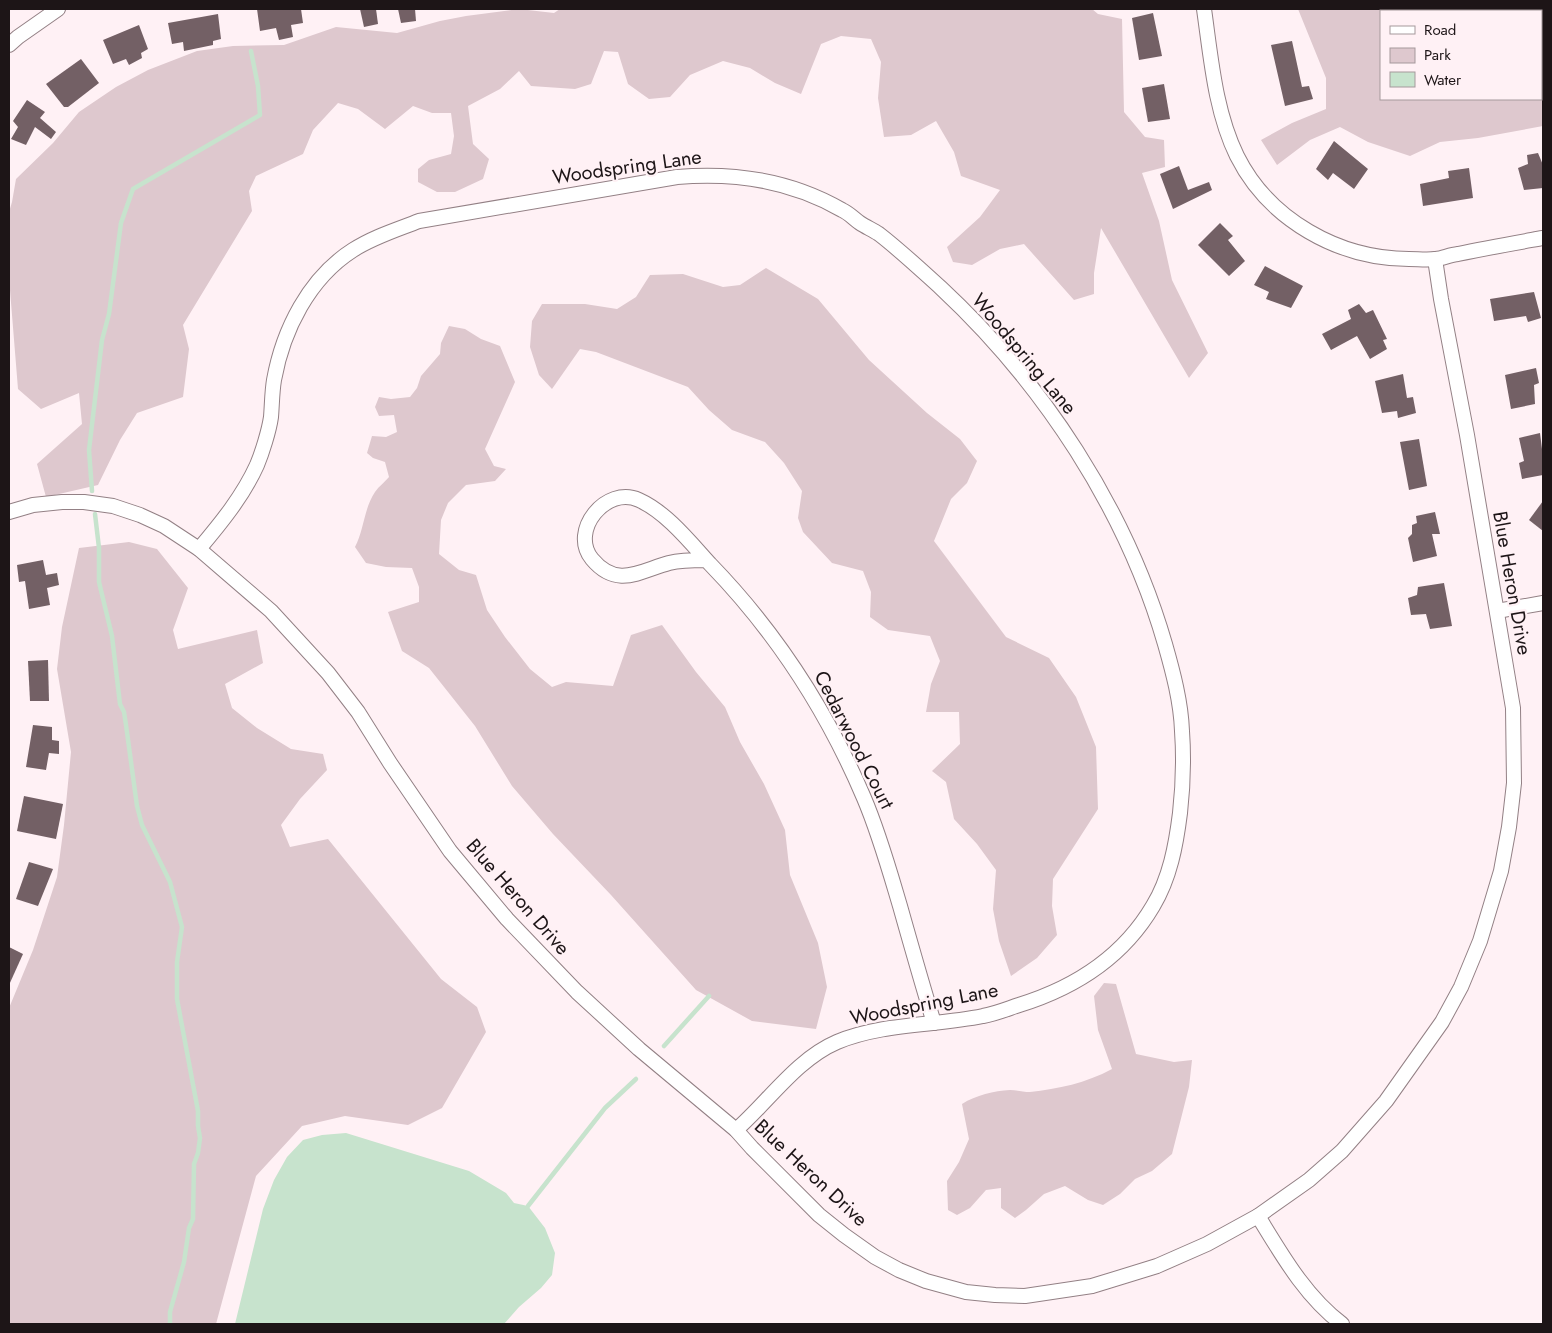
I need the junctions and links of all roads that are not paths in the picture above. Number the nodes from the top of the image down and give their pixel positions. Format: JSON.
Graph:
{"nodes":[{"id":1,"x":58,"y":9,"type":"edge"},
{"id":2,"x":1204,"y":9,"type":"edge"},
{"id":3,"x":9,"y":46,"type":"edge"},
{"id":4,"x":1543,"y":238,"type":"edge"},
{"id":5,"x":1435,"y":259,"type":"junction"},
{"id":6,"x":9,"y":512,"type":"edge"},
{"id":7,"x":199,"y":549,"type":"junction"},
{"id":8,"x":706,"y":560,"type":"junction"},
{"id":9,"x":1543,"y":603,"type":"edge"},
{"id":10,"x":1497,"y":611,"type":"junction"},
{"id":11,"x":934,"y":1023,"type":"junction"},
{"id":12,"x":736,"y":1130,"type":"junction"},
{"id":13,"x":1258,"y":1216,"type":"junction"},
{"id":14,"x":1342,"y":1324,"type":"edge"}],
"edges":[{"from":1,"to":3,"type":"street"},
{"from":2,"to":5,"type":"street"},
{"from":4,"to":5,"type":"street"},
{"from":5,"to":10,"type":"street","name":"Blue Heron Drive"},
{"from":6,"to":7,"type":"street","name":"Blue Heron Drive"},
{"from":7,"to":11,"type":"street","name":"Woodspring Lane"},
{"from":7,"to":12,"type":"street","name":"Blue Heron Drive"},
{"from":8,"to":8,"type":"street","name":"Cedarwood Court"},
{"from":8,"to":11,"type":"street","name":"Cedarwood Court"},
{"from":9,"to":10,"type":"street"},
{"from":10,"to":13,"type":"street","name":"Blue Heron Drive"},
{"from":11,"to":12,"type":"street","name":"Woodspring Lane"},
{"from":12,"to":13,"type":"street","name":"Blue Heron Drive"},
{"from":13,"to":14,"type":"street"}]}
